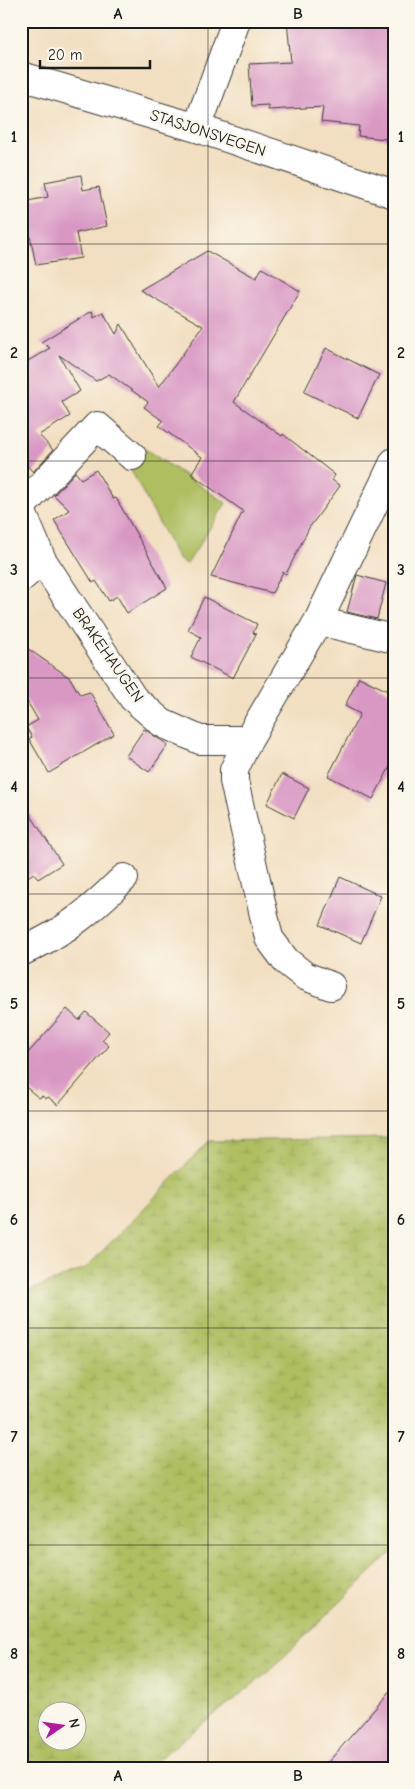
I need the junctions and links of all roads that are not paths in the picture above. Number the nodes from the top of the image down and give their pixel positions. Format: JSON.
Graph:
{"nodes":[{"id":1,"x":236,"y":21,"type":"edge"},
{"id":2,"x":21,"y":76,"type":"edge"},
{"id":3,"x":197,"y":128,"type":"junction"},
{"id":4,"x":394,"y":194,"type":"edge"},
{"id":5,"x":132,"y":456,"type":"dead end"},
{"id":6,"x":394,"y":462,"type":"edge"},
{"id":7,"x":21,"y":509,"type":"edge"},
{"id":8,"x":42,"y":560,"type":"junction"},
{"id":9,"x":21,"y":578,"type":"edge"},
{"id":10,"x":318,"y":621,"type":"junction"},
{"id":11,"x":394,"y":638,"type":"edge"},
{"id":12,"x":248,"y":740,"type":"junction"},
{"id":13,"x":124,"y":878,"type":"dead end"},
{"id":14,"x":21,"y":952,"type":"edge"},
{"id":15,"x":331,"y":986,"type":"dead end"}],
"edges":[{"from":1,"to":3,"type":"street"},
{"from":2,"to":3,"type":"street","name":"STASJONSVEGEN"},
{"from":3,"to":4,"type":"street","name":"STASJONSVEGEN"},
{"from":5,"to":7,"type":"street","name":"BRAKEHAUGEN"},
{"from":6,"to":10,"type":"street"},
{"from":7,"to":8,"type":"street","name":"BRAKEHAUGEN"},
{"from":8,"to":9,"type":"street"},
{"from":8,"to":12,"type":"street","name":"BRAKEHAUGEN"},
{"from":10,"to":11,"type":"street"},
{"from":10,"to":12,"type":"street"},
{"from":12,"to":15,"type":"street"},
{"from":13,"to":14,"type":"street"}]}
